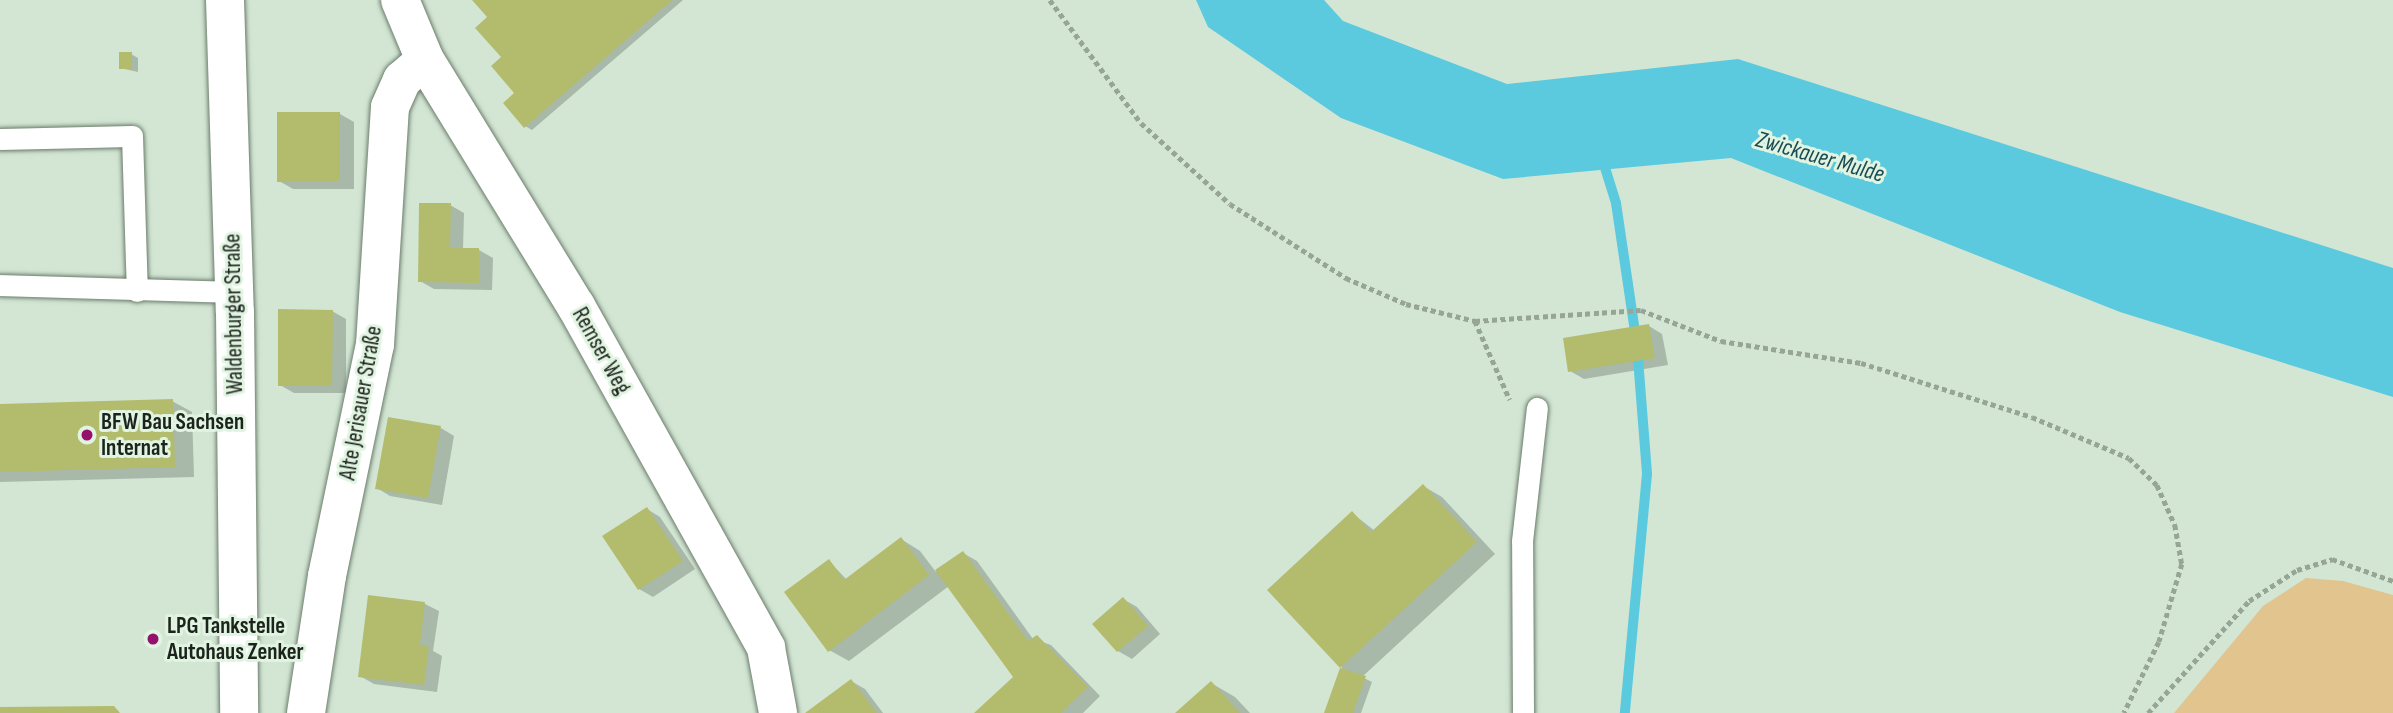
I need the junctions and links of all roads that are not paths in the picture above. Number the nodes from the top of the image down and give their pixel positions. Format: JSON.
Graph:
{"nodes":[{"id":1,"x":225,"y":0,"type":"edge"},
{"id":2,"x":400,"y":0,"type":"edge"},
{"id":3,"x":425,"y":60,"type":"junction"},
{"id":4,"x":0,"y":139,"type":"edge"},
{"id":5,"x":0,"y":285,"type":"edge"},
{"id":6,"x":137,"y":290,"type":"junction"},
{"id":7,"x":234,"y":292,"type":"junction"},
{"id":8,"x":1537,"y":408,"type":"dead end"},
{"id":9,"x":239,"y":713,"type":"edge"},
{"id":10,"x":306,"y":713,"type":"edge"},
{"id":11,"x":778,"y":713,"type":"edge"},
{"id":12,"x":1523,"y":713,"type":"edge"}],
"edges":[{"from":1,"to":7,"type":"street","name":"Waldenburger Straße"},
{"from":2,"to":3,"type":"street","name":"Remser Weg"},
{"from":3,"to":10,"type":"street","name":"Alte Jerisauer Straße"},
{"from":3,"to":11,"type":"street","name":"Remser Weg"},
{"from":4,"to":6,"type":"lane"},
{"from":5,"to":6,"type":"lane"},
{"from":6,"to":7,"type":"lane"},
{"from":7,"to":9,"type":"street","name":"Waldenburger Straße"},
{"from":8,"to":12,"type":"lane"}]}
